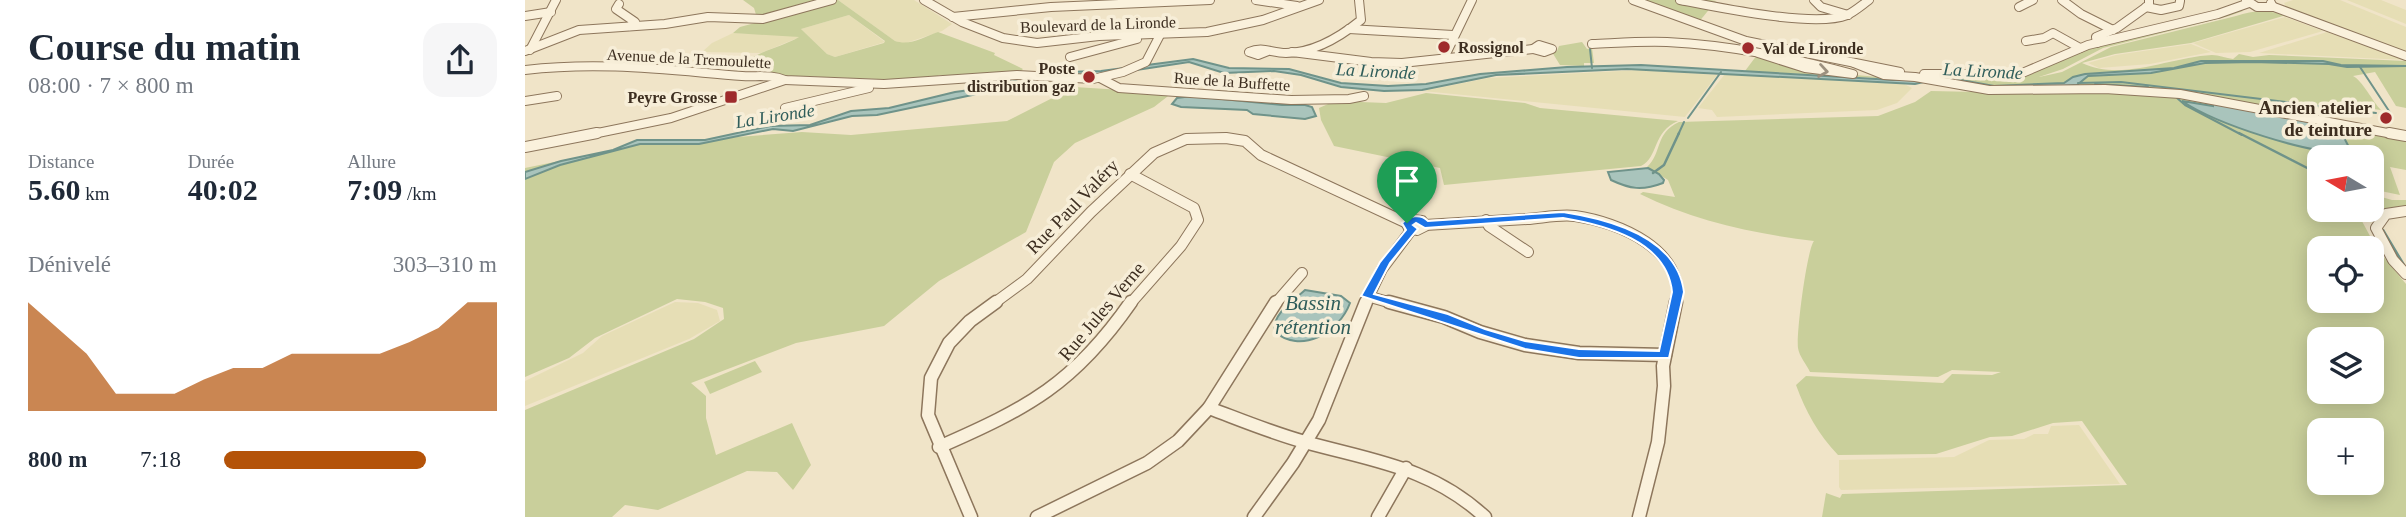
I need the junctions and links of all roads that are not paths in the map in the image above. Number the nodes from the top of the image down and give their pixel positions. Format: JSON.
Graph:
{"nodes":[{"id":1,"x":556,"y":0,"type":"edge"},
{"id":2,"x":832,"y":0,"type":"edge"},
{"id":3,"x":924,"y":0,"type":"edge"},
{"id":4,"x":1210,"y":0,"type":"edge"},
{"id":5,"x":1256,"y":0,"type":"edge"},
{"id":6,"x":1319,"y":0,"type":"edge"},
{"id":7,"x":1359,"y":0,"type":"edge"},
{"id":8,"x":1472,"y":0,"type":"edge"},
{"id":9,"x":1633,"y":0,"type":"edge"},
{"id":10,"x":1680,"y":0,"type":"edge"},
{"id":11,"x":1814,"y":0,"type":"edge"},
{"id":12,"x":1869,"y":0,"type":"edge"},
{"id":13,"x":2033,"y":0,"type":"edge"},
{"id":14,"x":2061,"y":0,"type":"edge"},
{"id":15,"x":2181,"y":1,"type":"edge"},
{"id":16,"x":2260,"y":3,"type":"edge"},
{"id":17,"x":619,"y":4,"type":"dead end"},
{"id":18,"x":2147,"y":4,"type":"edge"},
{"id":19,"x":2019,"y":8,"type":"dead end"},
{"id":20,"x":1284,"y":9,"type":"junction"},
{"id":21,"x":2236,"y":9,"type":"junction"},
{"id":22,"x":551,"y":12,"type":"junction"},
{"id":23,"x":1848,"y":15,"type":"junction"},
{"id":24,"x":525,"y":16,"type":"edge"},
{"id":25,"x":953,"y":16,"type":"junction"},
{"id":26,"x":630,"y":26,"type":"junction"},
{"id":27,"x":1349,"y":29,"type":"junction"},
{"id":28,"x":1146,"y":35,"type":"junction"},
{"id":29,"x":1160,"y":35,"type":"junction"},
{"id":30,"x":1453,"y":35,"type":"junction"},
{"id":31,"x":2113,"y":35,"type":"junction"},
{"id":32,"x":2026,"y":41,"type":"dead end"},
{"id":33,"x":2097,"y":43,"type":"junction"},
{"id":34,"x":1328,"y":44,"type":"junction"},
{"id":35,"x":1592,"y":44,"type":"dead end"},
{"id":36,"x":2080,"y":48,"type":"junction"},
{"id":37,"x":1533,"y":49,"type":"dead end"},
{"id":38,"x":1268,"y":51,"type":"dead end"},
{"id":39,"x":1293,"y":52,"type":"junction"},
{"id":40,"x":527,"y":53,"type":"edge"},
{"id":41,"x":2406,"y":56,"type":"edge"},
{"id":42,"x":1070,"y":57,"type":"dead end"},
{"id":43,"x":1331,"y":57,"type":"junction"},
{"id":44,"x":1444,"y":58,"type":"junction"},
{"id":45,"x":562,"y":59,"type":"dead end"},
{"id":46,"x":585,"y":59,"type":"dead end"},
{"id":47,"x":572,"y":67,"type":"junction"},
{"id":48,"x":547,"y":68,"type":"junction"},
{"id":49,"x":525,"y":70,"type":"edge"},
{"id":50,"x":1873,"y":71,"type":"junction"},
{"id":51,"x":1894,"y":73,"type":"junction"},
{"id":52,"x":1924,"y":76,"type":"junction"},
{"id":53,"x":1100,"y":78,"type":"junction"},
{"id":54,"x":935,"y":79,"type":"junction"},
{"id":55,"x":785,"y":80,"type":"junction"},
{"id":56,"x":850,"y":82,"type":"junction"},
{"id":57,"x":893,"y":84,"type":"junction"},
{"id":58,"x":557,"y":96,"type":"dead end"},
{"id":59,"x":1364,"y":96,"type":"dead end"},
{"id":60,"x":525,"y":101,"type":"edge"},
{"id":61,"x":785,"y":108,"type":"dead end"},
{"id":62,"x":2406,"y":136,"type":"edge"},
{"id":63,"x":525,"y":147,"type":"edge"},
{"id":64,"x":1130,"y":174,"type":"junction"},
{"id":65,"x":2406,"y":211,"type":"edge"},
{"id":66,"x":1486,"y":220,"type":"junction"},
{"id":67,"x":1410,"y":226,"type":"junction"},
{"id":68,"x":1528,"y":252,"type":"dead end"},
{"id":69,"x":2405,"y":273,"type":"edge"},
{"id":70,"x":1302,"y":274,"type":"dead end"},
{"id":71,"x":1367,"y":296,"type":"junction"},
{"id":72,"x":1665,"y":355,"type":"junction"},
{"id":73,"x":1209,"y":408,"type":"junction"},
{"id":74,"x":1306,"y":442,"type":"junction"},
{"id":75,"x":939,"y":447,"type":"junction"},
{"id":76,"x":1405,"y":468,"type":"junction"},
{"id":77,"x":1060,"y":513,"type":"edge"},
{"id":78,"x":971,"y":517,"type":"edge"},
{"id":79,"x":1037,"y":517,"type":"edge"},
{"id":80,"x":1254,"y":517,"type":"edge"},
{"id":81,"x":1378,"y":517,"type":"edge"},
{"id":82,"x":1485,"y":517,"type":"edge"},
{"id":83,"x":1639,"y":517,"type":"edge"}],
"edges":[{"from":1,"to":22,"type":"street"},
{"from":2,"to":26,"type":"street"},
{"from":3,"to":25,"type":"street","name":"Boulevard de la Lironde"},
{"from":4,"to":25,"type":"street"},
{"from":5,"to":20,"type":"street"},
{"from":6,"to":20,"type":"street","name":"Boulevard de la Lironde"},
{"from":7,"to":27,"type":"street"},
{"from":8,"to":30,"type":"street"},
{"from":9,"to":50,"type":"street"},
{"from":10,"to":23,"type":"street"},
{"from":11,"to":23,"type":"street"},
{"from":12,"to":23,"type":"street"},
{"from":13,"to":19,"type":"street"},
{"from":14,"to":31,"type":"street"},
{"from":15,"to":18,"type":"street"},
{"from":16,"to":21,"type":"street"},
{"from":16,"to":21,"type":"street"},
{"from":16,"to":41,"type":"street"},
{"from":17,"to":26,"type":"street"},
{"from":18,"to":31,"type":"street"},
{"from":20,"to":29,"type":"street","name":"Boulevard de la Lironde"},
{"from":21,"to":31,"type":"street"},
{"from":22,"to":24,"type":"street"},
{"from":22,"to":40,"type":"street"},
{"from":25,"to":28,"type":"street","name":"Boulevard de la Lironde"},
{"from":26,"to":40,"type":"street"},
{"from":27,"to":30,"type":"street"},
{"from":27,"to":34,"type":"street"},
{"from":28,"to":29,"type":"street","name":"Boulevard de la Lironde"},
{"from":28,"to":42,"type":"street"},
{"from":29,"to":53,"type":"street"},
{"from":30,"to":44,"type":"street"},
{"from":31,"to":33,"type":"street"},
{"from":31,"to":33,"type":"street"},
{"from":32,"to":36,"type":"street"},
{"from":33,"to":36,"type":"street"},
{"from":34,"to":39,"type":"street"},
{"from":34,"to":43,"type":"street"},
{"from":35,"to":50,"type":"street"},
{"from":36,"to":52,"type":"street"},
{"from":37,"to":44,"type":"street"},
{"from":38,"to":39,"type":"street"},
{"from":39,"to":43,"type":"street"},
{"from":43,"to":44,"type":"street"},
{"from":45,"to":48,"type":"street"},
{"from":46,"to":47,"type":"street"},
{"from":47,"to":48,"type":"street","name":"Avenue de la Tremoulette"},
{"from":47,"to":55,"type":"street","name":"Avenue de la Tremoulette"},
{"from":48,"to":49,"type":"street","name":"Avenue de la Tremoulette"},
{"from":50,"to":51,"type":"street"},
{"from":50,"to":51,"type":"street"},
{"from":51,"to":52,"type":"street"},
{"from":52,"to":62,"type":"street"},
{"from":53,"to":54,"type":"street","name":"Avenue de la Tremoulette"},
{"from":53,"to":59,"type":"street","name":"Rue de la Buffette"},
{"from":54,"to":56,"type":"street","name":"Avenue de la Tremoulette"},
{"from":54,"to":57,"type":"street","name":"Avenue de la Tremoulette"},
{"from":55,"to":56,"type":"street","name":"Avenue de la Tremoulette"},
{"from":55,"to":63,"type":"street"},
{"from":56,"to":57,"type":"street","name":"Avenue de la Tremoulette"},
{"from":57,"to":61,"type":"street"},
{"from":58,"to":60,"type":"street"},
{"from":64,"to":67,"type":"street","name":"Rue Paul Valéry"},
{"from":64,"to":75,"type":"street","name":"Rue Paul Valéry"},
{"from":64,"to":75,"type":"street","name":"Rue Jules Verne"},
{"from":65,"to":69,"type":"street"},
{"from":66,"to":67,"type":"street","name":"Rue Paul Valéry"},
{"from":66,"to":68,"type":"street"},
{"from":66,"to":72,"type":"street","name":"Rue Paul Valéry"},
{"from":67,"to":71,"type":"street"},
{"from":70,"to":73,"type":"street"},
{"from":71,"to":72,"type":"street"},
{"from":71,"to":74,"type":"street"},
{"from":72,"to":83,"type":"street","name":"Rue Paul Valéry"},
{"from":73,"to":74,"type":"street"},
{"from":73,"to":77,"type":"street"},
{"from":74,"to":76,"type":"street"},
{"from":74,"to":80,"type":"street"},
{"from":75,"to":78,"type":"street","name":"Rue Paul Valéry"},
{"from":76,"to":81,"type":"street"},
{"from":76,"to":82,"type":"street"},
{"from":77,"to":79,"type":"street"}]}
